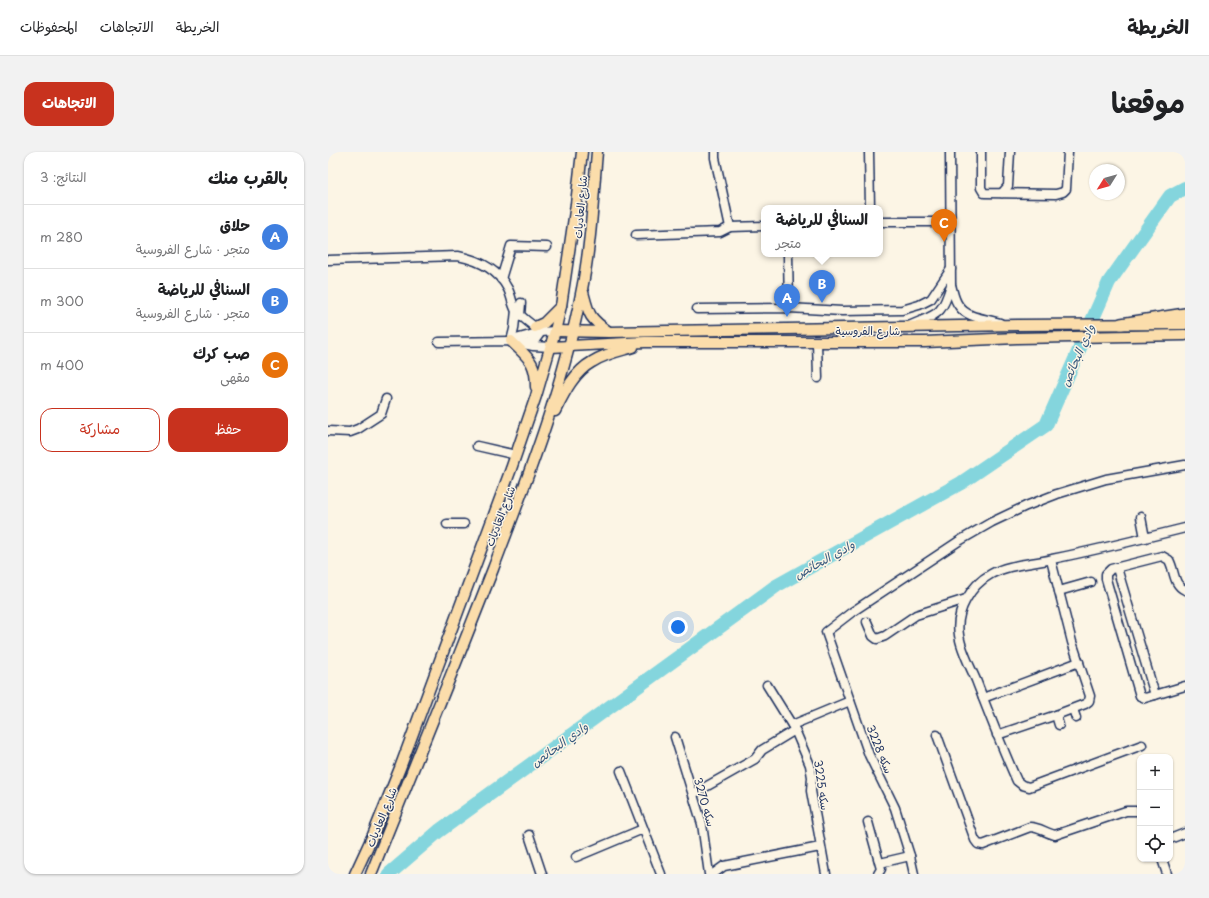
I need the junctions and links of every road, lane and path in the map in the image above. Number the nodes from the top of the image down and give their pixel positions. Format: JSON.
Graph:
{"nodes":[{"id":1,"x":582,"y":152,"type":"edge"},
{"id":2,"x":597,"y":152,"type":"edge"},
{"id":3,"x":715,"y":152,"type":"edge"},
{"id":4,"x":869,"y":152,"type":"edge"},
{"id":5,"x":950,"y":152,"type":"edge"},
{"id":6,"x":981,"y":152,"type":"edge"},
{"id":7,"x":1010,"y":152,"type":"edge"},
{"id":8,"x":1068,"y":152,"type":"edge"},
{"id":9,"x":1002,"y":193,"type":"junction"},
{"id":10,"x":870,"y":205,"type":"edge"},
{"id":11,"x":883,"y":222,"type":"edge"},
{"id":12,"x":950,"y":222,"type":"junction"},
{"id":13,"x":761,"y":226,"type":"edge"},
{"id":14,"x":730,"y":227,"type":"junction"},
{"id":15,"x":636,"y":235,"type":"dead end"},
{"id":16,"x":548,"y":247,"type":"dead end"},
{"id":17,"x":788,"y":257,"type":"edge"},
{"id":18,"x":328,"y":260,"type":"edge"},
{"id":19,"x":951,"y":269,"type":"junction"},
{"id":20,"x":501,"y":279,"type":"junction"},
{"id":21,"x":951,"y":285,"type":"junction"},
{"id":22,"x":582,"y":289,"type":"junction"},
{"id":23,"x":521,"y":303,"type":"dead end"},
{"id":24,"x":561,"y":306,"type":"junction"},
{"id":25,"x":789,"y":308,"type":"junction"},
{"id":26,"x":697,"y":309,"type":"dead end"},
{"id":27,"x":518,"y":312,"type":"junction"},
{"id":28,"x":1185,"y":314,"type":"edge"},
{"id":29,"x":1121,"y":324,"type":"junction"},
{"id":30,"x":1185,"y":324,"type":"edge"},
{"id":31,"x":1005,"y":325,"type":"junction"},
{"id":32,"x":905,"y":327,"type":"junction"},
{"id":33,"x":538,"y":330,"type":"junction"},
{"id":34,"x":572,"y":330,"type":"junction"},
{"id":35,"x":555,"y":331,"type":"junction"},
{"id":36,"x":609,"y":332,"type":"junction"},
{"id":37,"x":1185,"y":336,"type":"edge"},
{"id":38,"x":511,"y":340,"type":"junction"},
{"id":39,"x":439,"y":342,"type":"dead end"},
{"id":40,"x":645,"y":342,"type":"junction"},
{"id":41,"x":816,"y":342,"type":"junction"},
{"id":42,"x":527,"y":344,"type":"junction"},
{"id":43,"x":569,"y":346,"type":"junction"},
{"id":44,"x":551,"y":347,"type":"junction"},
{"id":45,"x":818,"y":378,"type":"dead end"},
{"id":46,"x":536,"y":396,"type":"junction"},
{"id":47,"x":386,"y":399,"type":"dead end"},
{"id":48,"x":545,"y":430,"type":"junction"},
{"id":49,"x":328,"y":431,"type":"edge"},
{"id":50,"x":477,"y":446,"type":"dead end"},
{"id":51,"x":516,"y":455,"type":"junction"},
{"id":52,"x":1185,"y":465,"type":"edge"},
{"id":53,"x":1142,"y":517,"type":"dead end"},
{"id":54,"x":447,"y":524,"type":"dead end"},
{"id":55,"x":464,"y":524,"type":"dead end"},
{"id":56,"x":1185,"y":528,"type":"edge"},
{"id":57,"x":1145,"y":538,"type":"junction"},
{"id":58,"x":1051,"y":560,"type":"junction"},
{"id":59,"x":1117,"y":568,"type":"junction"},
{"id":60,"x":1091,"y":582,"type":"dead end"},
{"id":61,"x":1185,"y":590,"type":"edge"},
{"id":62,"x":1059,"y":591,"type":"junction"},
{"id":63,"x":966,"y":599,"type":"junction"},
{"id":64,"x":867,"y":622,"type":"dead end"},
{"id":65,"x":1079,"y":662,"type":"junction"},
{"id":66,"x":767,"y":685,"type":"dead end"},
{"id":67,"x":1185,"y":686,"type":"edge"},
{"id":68,"x":1155,"y":695,"type":"junction"},
{"id":69,"x":983,"y":698,"type":"junction"},
{"id":70,"x":850,"y":701,"type":"junction"},
{"id":71,"x":1073,"y":709,"type":"junction"},
{"id":72,"x":1056,"y":715,"type":"junction"},
{"id":73,"x":1076,"y":718,"type":"dead end"},
{"id":74,"x":1059,"y":725,"type":"dead end"},
{"id":75,"x":794,"y":727,"type":"junction"},
{"id":76,"x":937,"y":735,"type":"dead end"},
{"id":77,"x":997,"y":735,"type":"junction"},
{"id":78,"x":675,"y":737,"type":"dead end"},
{"id":79,"x":1142,"y":745,"type":"dead end"},
{"id":80,"x":621,"y":770,"type":"dead end"},
{"id":81,"x":692,"y":794,"type":"junction"},
{"id":82,"x":1137,"y":811,"type":"edge"},
{"id":83,"x":868,"y":822,"type":"dead end"},
{"id":84,"x":643,"y":829,"type":"junction"},
{"id":85,"x":1185,"y":833,"type":"edge"},
{"id":86,"x":529,"y":835,"type":"dead end"},
{"id":87,"x":1173,"y":838,"type":"edge"},
{"id":88,"x":820,"y":847,"type":"junction"},
{"id":89,"x":910,"y":856,"type":"junction"},
{"id":90,"x":576,"y":857,"type":"dead end"},
{"id":91,"x":1163,"y":862,"type":"edge"},
{"id":92,"x":880,"y":863,"type":"junction"},
{"id":93,"x":355,"y":874,"type":"edge"},
{"id":94,"x":371,"y":874,"type":"edge"},
{"id":95,"x":542,"y":874,"type":"edge"},
{"id":96,"x":661,"y":874,"type":"edge"},
{"id":97,"x":708,"y":874,"type":"edge"},
{"id":98,"x":713,"y":874,"type":"edge"},
{"id":99,"x":826,"y":874,"type":"edge"},
{"id":100,"x":878,"y":874,"type":"edge"},
{"id":101,"x":914,"y":874,"type":"edge"},
{"id":102,"x":1167,"y":874,"type":"edge"}],
"edges":[{"from":1,"to":24,"type":"main road","name":"شارع العاديات"},
{"from":2,"to":22,"type":"main road","name":"شارع العاديات"},
{"from":3,"to":14,"type":"street"},
{"from":4,"to":10,"type":"street"},
{"from":5,"to":12,"type":"street"},
{"from":6,"to":9,"type":"street"},
{"from":7,"to":9,"type":"street"},
{"from":8,"to":9,"type":"street"},
{"from":11,"to":12,"type":"street"},
{"from":12,"to":19,"type":"street"},
{"from":13,"to":14,"type":"street"},
{"from":14,"to":15,"type":"street"},
{"from":16,"to":20,"type":"street"},
{"from":17,"to":25,"type":"street"},
{"from":18,"to":20,"type":"street"},
{"from":19,"to":21,"type":"street"},
{"from":19,"to":25,"type":"street"},
{"from":20,"to":27,"type":"street"},
{"from":21,"to":31,"type":"street"},
{"from":21,"to":32,"type":"street"},
{"from":22,"to":34,"type":"main road","name":"شارع العاديات"},
{"from":22,"to":36,"type":"main road"},
{"from":23,"to":27,"type":"street"},
{"from":24,"to":33,"type":"main road"},
{"from":24,"to":35,"type":"main road","name":"شارع العاديات"},
{"from":25,"to":26,"type":"street"},
{"from":27,"to":33,"type":"street"},
{"from":27,"to":38,"type":"street"},
{"from":28,"to":29,"type":"highway"},
{"from":29,"to":30,"type":"main road","name":"شارع الفروسية"},
{"from":29,"to":31,"type":"main road","name":"شارع الفروسية"},
{"from":31,"to":32,"type":"main road","name":"شارع الفروسية"},
{"from":32,"to":36,"type":"main road","name":"شارع الفروسية"},
{"from":33,"to":35,"type":"street"},
{"from":33,"to":38,"type":"street"},
{"from":33,"to":42,"type":"street"},
{"from":34,"to":35,"type":"main road","name":"شارع الفروسية"},
{"from":34,"to":36,"type":"main road","name":"شارع الفروسية"},
{"from":34,"to":43,"type":"main road","name":"شارع العاديات"},
{"from":35,"to":44,"type":"main road","name":"شارع العاديات"},
{"from":37,"to":41,"type":"main road","name":"شارع الفروسية"},
{"from":38,"to":39,"type":"street"},
{"from":38,"to":42,"type":"street"},
{"from":38,"to":46,"type":"main road"},
{"from":40,"to":41,"type":"main road","name":"شارع الفروسية"},
{"from":40,"to":43,"type":"main road","name":"شارع الفروسية"},
{"from":40,"to":48,"type":"main road"},
{"from":41,"to":45,"type":"street"},
{"from":42,"to":44,"type":"street"},
{"from":43,"to":44,"type":"main road","name":"شارع الفروسية"},
{"from":43,"to":48,"type":"main road","name":"شارع العاديات"},
{"from":44,"to":46,"type":"main road","name":"شارع العاديات"},
{"from":46,"to":51,"type":"main road","name":"شارع العاديات"},
{"from":47,"to":49,"type":"street"},
{"from":48,"to":94,"type":"main road","name":"شارع العاديات"},
{"from":50,"to":51,"type":"street"},
{"from":51,"to":93,"type":"main road","name":"شارع العاديات"},
{"from":52,"to":70,"type":"street","name":"سكه 3228"},
{"from":53,"to":57,"type":"street"},
{"from":54,"to":55,"type":"street"},
{"from":56,"to":57,"type":"street"},
{"from":57,"to":58,"type":"street"},
{"from":58,"to":62,"type":"street"},
{"from":58,"to":63,"type":"street"},
{"from":59,"to":61,"type":"street"},
{"from":59,"to":68,"type":"street"},
{"from":59,"to":68,"type":"street"},
{"from":60,"to":62,"type":"street"},
{"from":62,"to":65,"type":"street"},
{"from":63,"to":64,"type":"street"},
{"from":63,"to":69,"type":"street"},
{"from":65,"to":69,"type":"street"},
{"from":65,"to":71,"type":"street"},
{"from":66,"to":75,"type":"street","name":"سكه 3225"},
{"from":67,"to":68,"type":"street"},
{"from":69,"to":77,"type":"street"},
{"from":70,"to":75,"type":"street"},
{"from":70,"to":89,"type":"street","name":"سكه 3228"},
{"from":71,"to":72,"type":"street"},
{"from":71,"to":73,"type":"street"},
{"from":72,"to":74,"type":"street"},
{"from":72,"to":77,"type":"street"},
{"from":75,"to":81,"type":"street"},
{"from":75,"to":88,"type":"street","name":"سكه 3225"},
{"from":76,"to":82,"type":"street"},
{"from":77,"to":79,"type":"street"},
{"from":78,"to":81,"type":"street","name":"سكه 3270"},
{"from":80,"to":84,"type":"street"},
{"from":81,"to":97,"type":"street","name":"سكه 3270"},
{"from":83,"to":92,"type":"street"},
{"from":84,"to":90,"type":"street"},
{"from":84,"to":96,"type":"street"},
{"from":85,"to":87,"type":"street"},
{"from":86,"to":95,"type":"street"},
{"from":88,"to":98,"type":"street"},
{"from":88,"to":99,"type":"street","name":"سكه 3225"},
{"from":89,"to":92,"type":"street"},
{"from":89,"to":101,"type":"street","name":"سكه 3228"},
{"from":91,"to":102,"type":"street"},
{"from":92,"to":100,"type":"street"}]}
